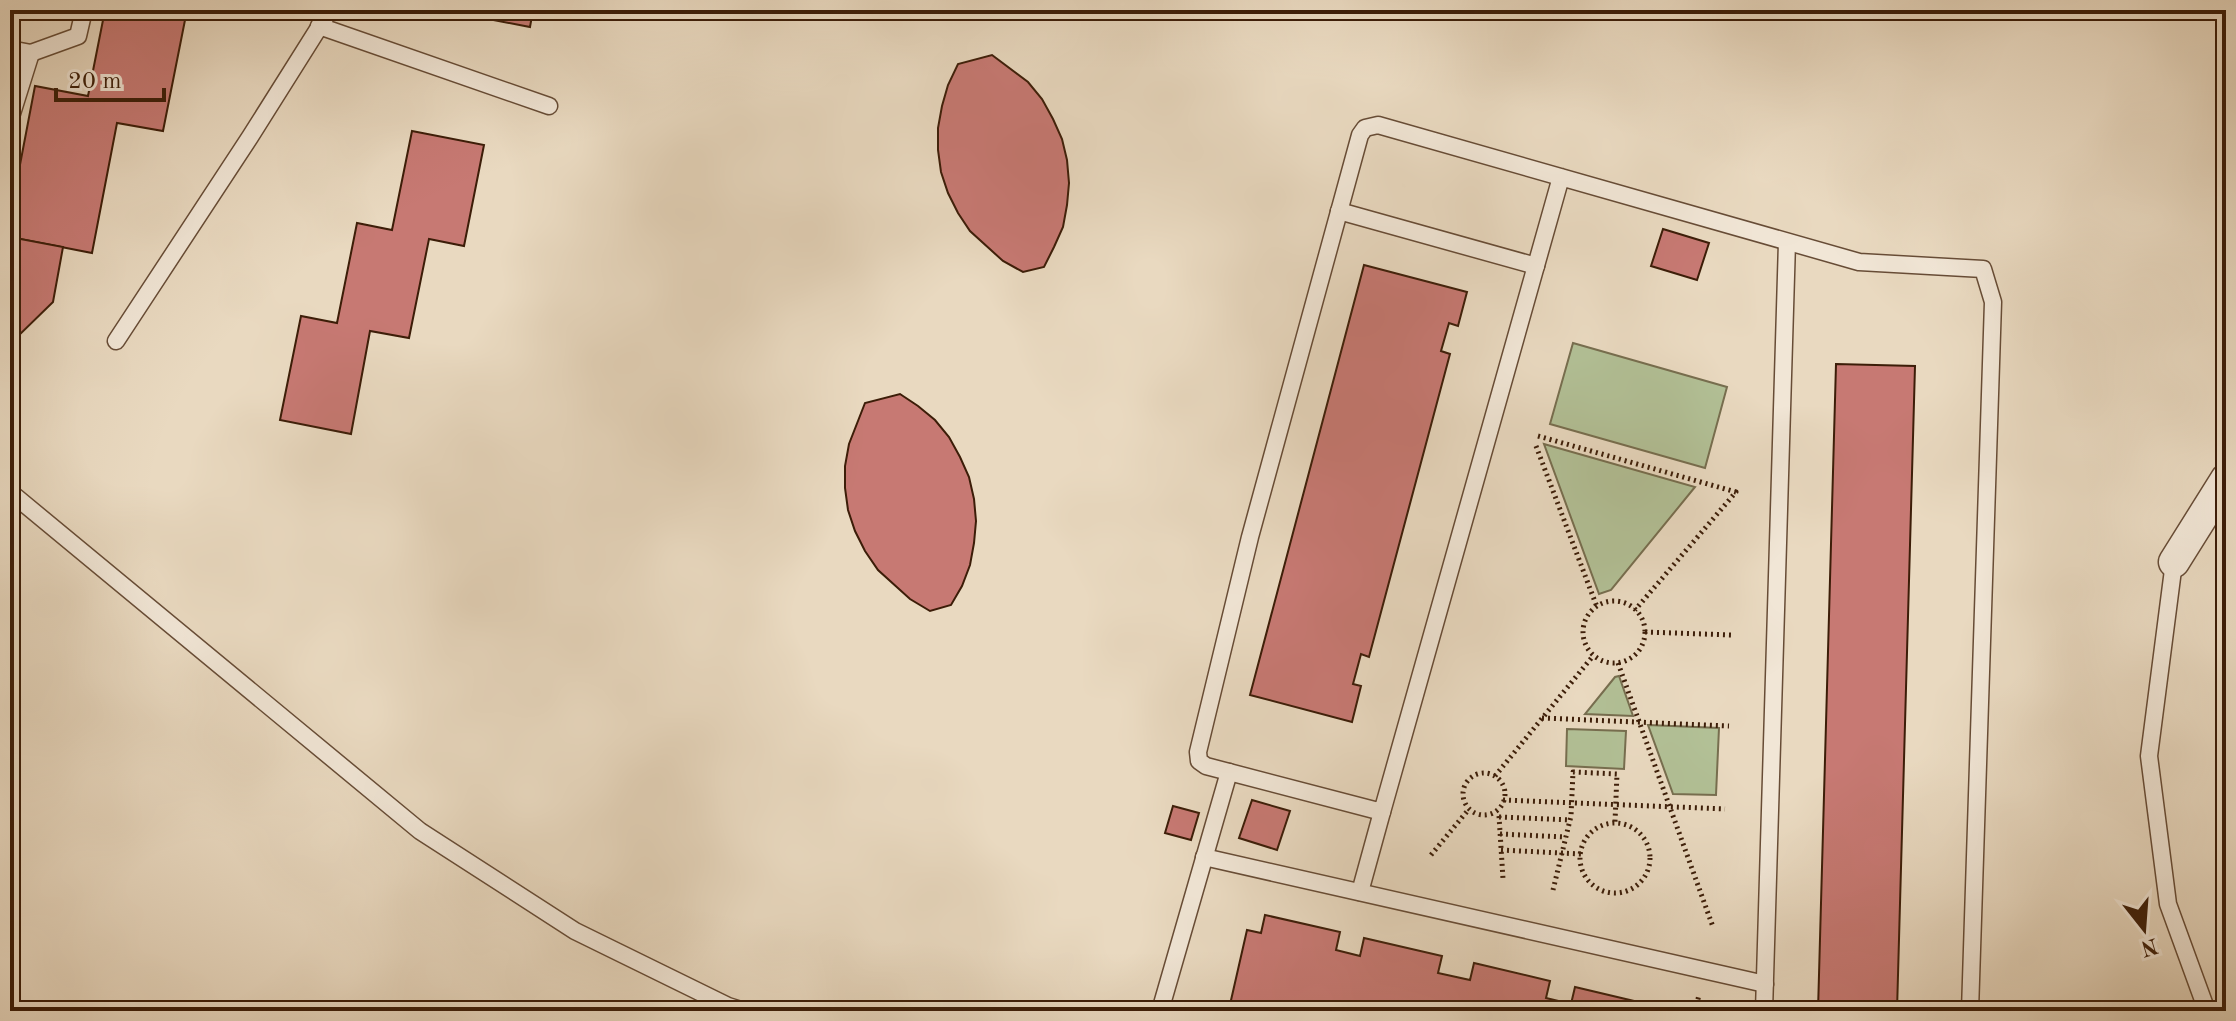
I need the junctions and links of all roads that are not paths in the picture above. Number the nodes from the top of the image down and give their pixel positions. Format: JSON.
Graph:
{"nodes":[{"id":1,"x":84,"y":10,"type":"edge"},
{"id":2,"x":330,"y":10,"type":"edge"},
{"id":3,"x":319,"y":26,"type":"junction"},
{"id":4,"x":10,"y":49,"type":"edge"},
{"id":5,"x":31,"y":53,"type":"junction"},
{"id":6,"x":549,"y":106,"type":"dead end"},
{"id":7,"x":10,"y":120,"type":"edge"},
{"id":8,"x":1561,"y":177,"type":"junction"},
{"id":9,"x":1339,"y":211,"type":"junction"},
{"id":10,"x":1787,"y":242,"type":"junction"},
{"id":11,"x":1536,"y":266,"type":"junction"},
{"id":12,"x":116,"y":341,"type":"dead end"},
{"id":13,"x":2226,"y":479,"type":"edge"},
{"id":14,"x":10,"y":492,"type":"edge"},
{"id":15,"x":2174,"y":562,"type":"joint"},
{"id":16,"x":1229,"y":772,"type":"junction"},
{"id":17,"x":1382,"y":812,"type":"junction"},
{"id":18,"x":1204,"y":857,"type":"junction"},
{"id":19,"x":1360,"y":892,"type":"junction"},
{"id":20,"x":1765,"y":984,"type":"junction"},
{"id":21,"x":744,"y":1011,"type":"edge"},
{"id":22,"x":1160,"y":1011,"type":"edge"},
{"id":23,"x":1764,"y":1011,"type":"edge"},
{"id":24,"x":1970,"y":1011,"type":"edge"},
{"id":25,"x":2207,"y":1011,"type":"edge"}],
"edges":[{"from":1,"to":5,"type":"lane"},
{"from":2,"to":3,"type":"lane"},
{"from":3,"to":6,"type":"lane"},
{"from":3,"to":12,"type":"lane"},
{"from":4,"to":5,"type":"lane"},
{"from":5,"to":7,"type":"lane"},
{"from":8,"to":9,"type":"lane"},
{"from":8,"to":10,"type":"lane"},
{"from":8,"to":11,"type":"lane"},
{"from":9,"to":11,"type":"lane"},
{"from":9,"to":16,"type":"lane"},
{"from":10,"to":20,"type":"lane"},
{"from":10,"to":24,"type":"lane"},
{"from":11,"to":17,"type":"lane"},
{"from":13,"to":15,"type":"street"},
{"from":14,"to":21,"type":"lane"},
{"from":15,"to":25,"type":"lane"},
{"from":16,"to":17,"type":"lane"},
{"from":16,"to":18,"type":"lane"},
{"from":17,"to":19,"type":"lane"},
{"from":18,"to":19,"type":"lane"},
{"from":18,"to":22,"type":"lane"},
{"from":19,"to":20,"type":"lane"},
{"from":20,"to":23,"type":"lane"}]}
